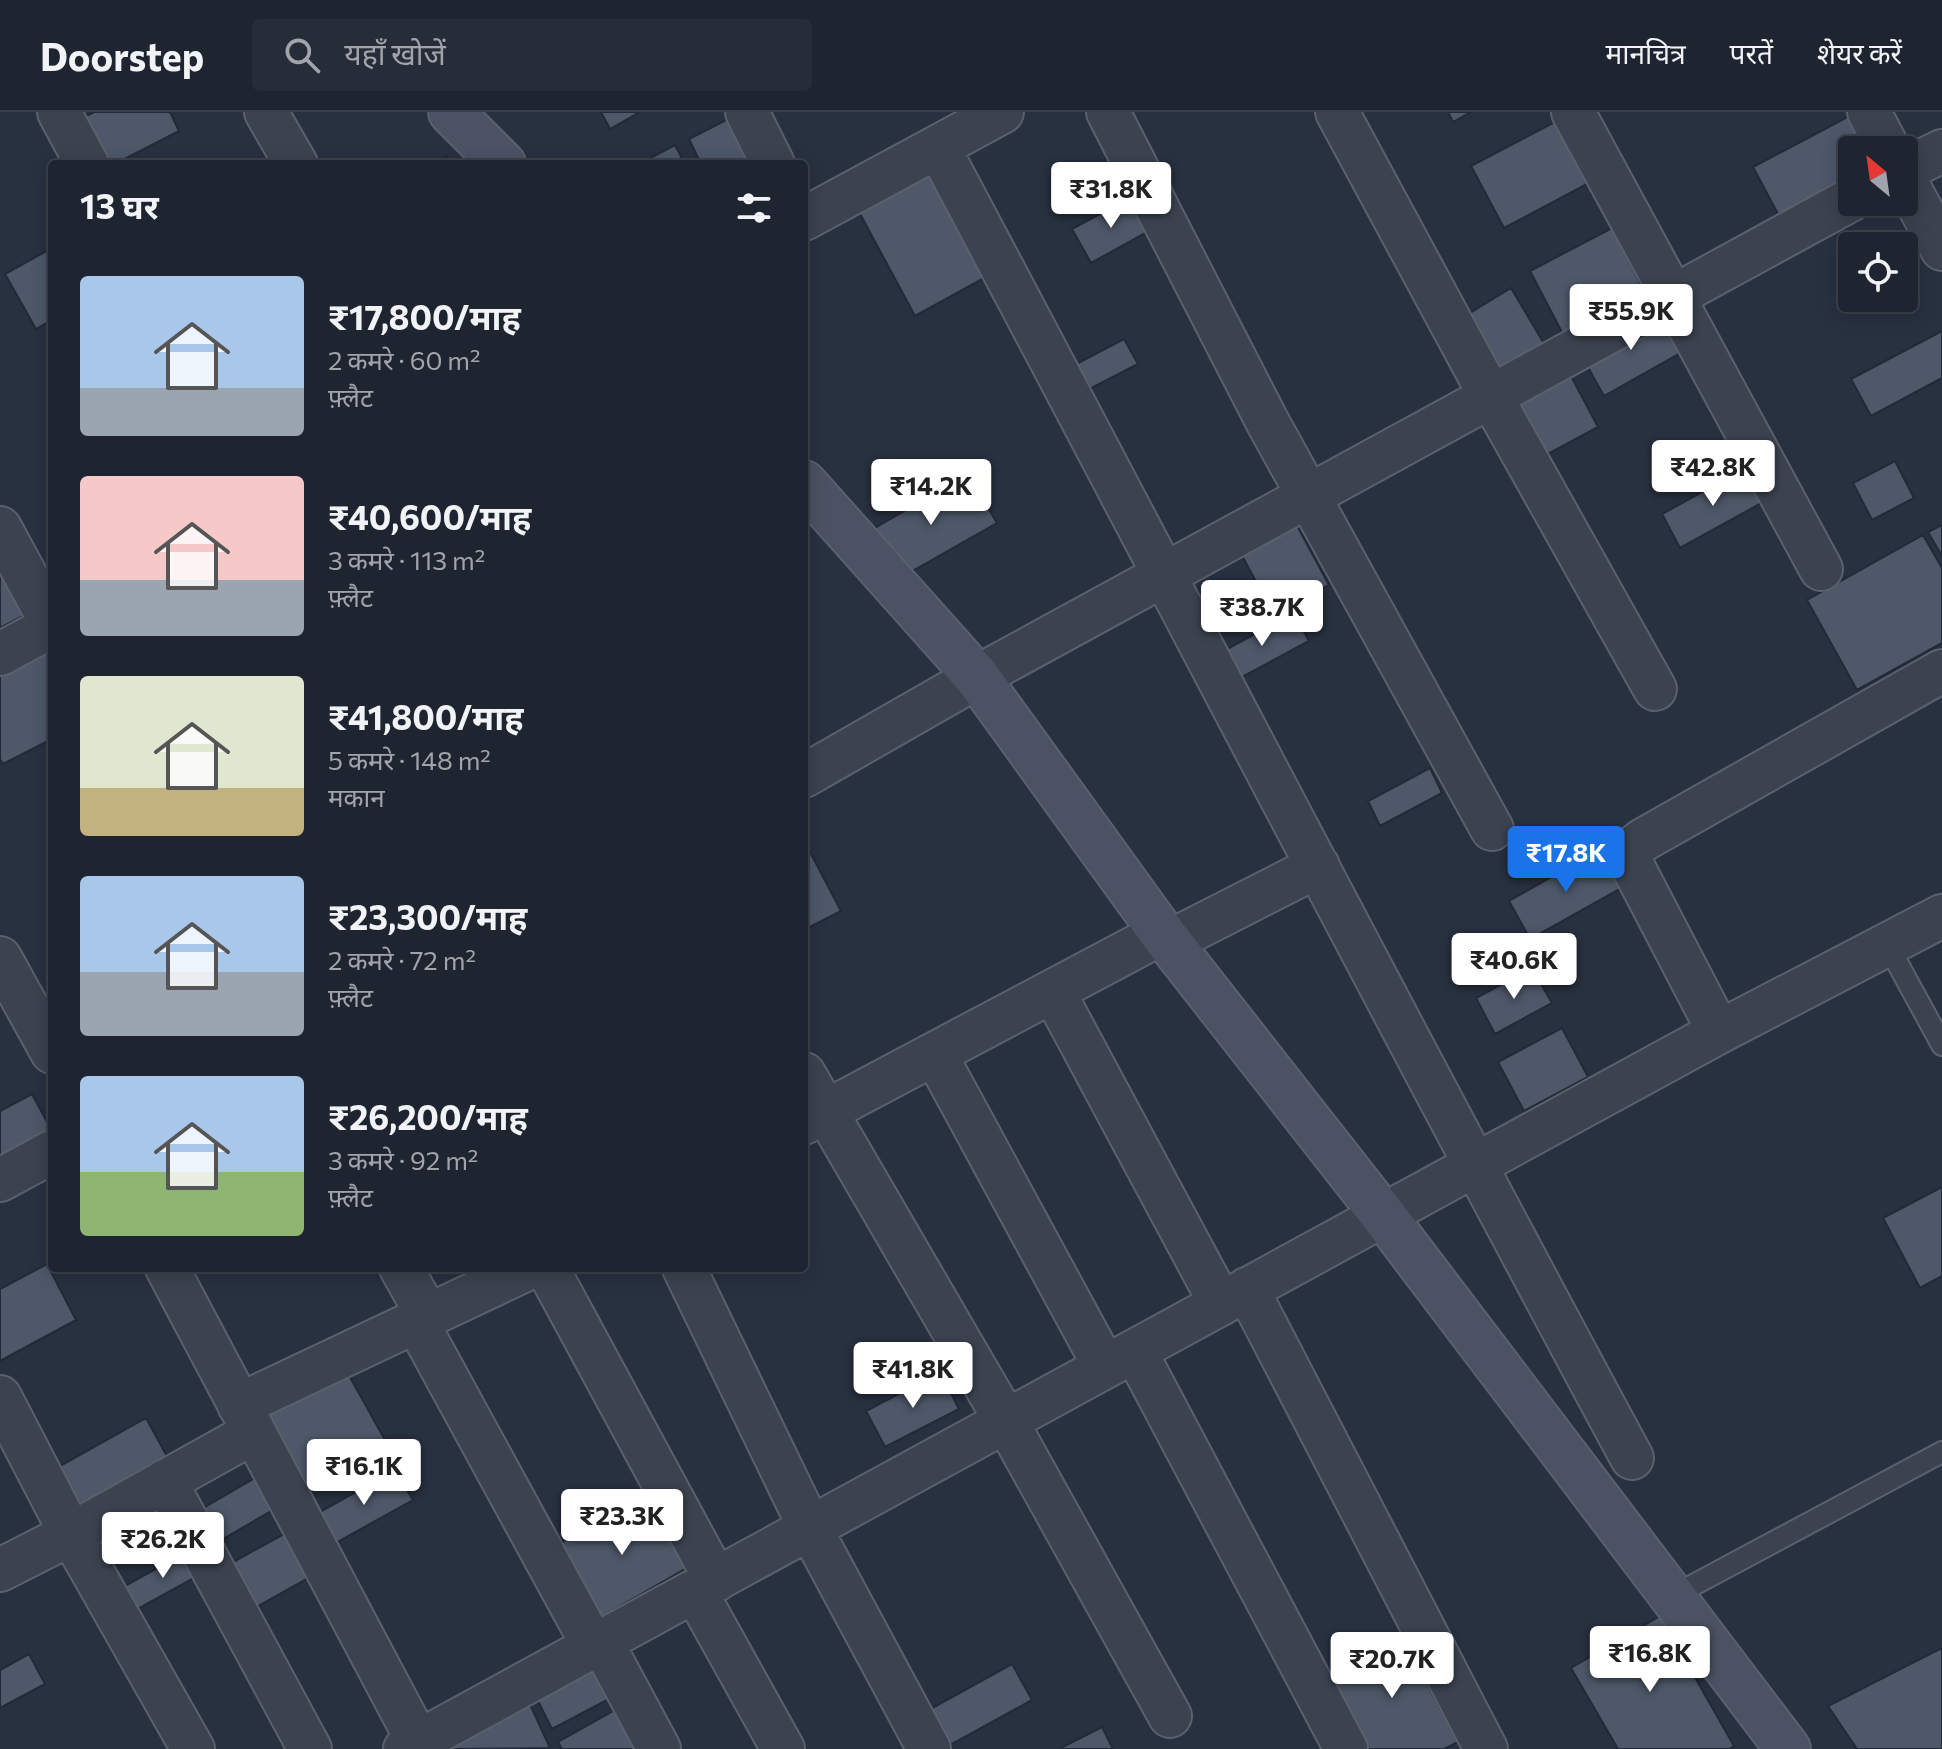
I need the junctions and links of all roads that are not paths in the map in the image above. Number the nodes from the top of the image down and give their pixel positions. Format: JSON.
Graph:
{"nodes":[{"id":1,"x":59,"y":112,"type":"edge"},
{"id":2,"x":266,"y":112,"type":"edge"},
{"id":3,"x":451,"y":112,"type":"edge"},
{"id":4,"x":747,"y":112,"type":"edge"},
{"id":5,"x":1002,"y":112,"type":"edge"},
{"id":6,"x":1108,"y":112,"type":"edge"},
{"id":7,"x":1337,"y":112,"type":"edge"},
{"id":8,"x":1573,"y":112,"type":"edge"},
{"id":9,"x":1869,"y":112,"type":"edge"},
{"id":10,"x":1882,"y":136,"type":"edge"},
{"id":11,"x":938,"y":147,"type":"junction"},
{"id":12,"x":1942,"y":151,"type":"edge"},
{"id":13,"x":85,"y":160,"type":"edge"},
{"id":14,"x":294,"y":160,"type":"edge"},
{"id":15,"x":499,"y":160,"type":"edge"},
{"id":16,"x":771,"y":160,"type":"edge"},
{"id":17,"x":1918,"y":163,"type":"edge"},
{"id":18,"x":1918,"y":204,"type":"edge"},
{"id":19,"x":1838,"y":207,"type":"edge"},
{"id":20,"x":808,"y":217,"type":"edge"},
{"id":21,"x":1942,"y":249,"type":"edge"},
{"id":22,"x":1676,"y":297,"type":"junction"},
{"id":23,"x":1490,"y":395,"type":"junction"},
{"id":24,"x":808,"y":487,"type":"edge"},
{"id":25,"x":1308,"y":496,"type":"junction"},
{"id":26,"x":0,"y":528,"type":"edge"},
{"id":27,"x":1821,"y":569,"type":"dead end"},
{"id":28,"x":1165,"y":574,"type":"junction"},
{"id":29,"x":48,"y":618,"type":"edge"},
{"id":30,"x":48,"y":627,"type":"edge"},
{"id":31,"x":0,"y":654,"type":"edge"},
{"id":32,"x":1942,"y":671,"type":"edge"},
{"id":33,"x":977,"y":677,"type":"junction"},
{"id":34,"x":1655,"y":689,"type":"dead end"},
{"id":35,"x":808,"y":774,"type":"edge"},
{"id":36,"x":1492,"y":829,"type":"dead end"},
{"id":37,"x":1318,"y":866,"type":"junction"},
{"id":38,"x":1942,"y":916,"type":"edge"},
{"id":39,"x":1166,"y":937,"type":"junction"},
{"id":40,"x":1887,"y":944,"type":"junction"},
{"id":41,"x":0,"y":958,"type":"edge"},
{"id":42,"x":1053,"y":991,"type":"junction"},
{"id":43,"x":1719,"y":1032,"type":"junction"},
{"id":44,"x":48,"y":1045,"type":"edge"},
{"id":45,"x":1942,"y":1045,"type":"edge"},
{"id":46,"x":935,"y":1054,"type":"junction"},
{"id":47,"x":808,"y":1092,"type":"edge"},
{"id":48,"x":814,"y":1118,"type":"edge"},
{"id":49,"x":48,"y":1154,"type":"edge"},
{"id":50,"x":1474,"y":1166,"type":"junction"},
{"id":51,"x":0,"y":1180,"type":"edge"},
{"id":52,"x":1383,"y":1215,"type":"junction"},
{"id":53,"x":169,"y":1272,"type":"edge"},
{"id":54,"x":403,"y":1272,"type":"edge"},
{"id":55,"x":521,"y":1272,"type":"edge"},
{"id":56,"x":549,"y":1272,"type":"edge"},
{"id":57,"x":686,"y":1272,"type":"edge"},
{"id":58,"x":1234,"y":1297,"type":"junction"},
{"id":59,"x":422,"y":1319,"type":"junction"},
{"id":60,"x":1120,"y":1359,"type":"junction"},
{"id":61,"x":0,"y":1397,"type":"edge"},
{"id":62,"x":246,"y":1418,"type":"junction"},
{"id":63,"x":1006,"y":1421,"type":"junction"},
{"id":64,"x":1942,"y":1452,"type":"edge"},
{"id":65,"x":1632,"y":1458,"type":"dead end"},
{"id":66,"x":165,"y":1481,"type":"junction"},
{"id":67,"x":810,"y":1528,"type":"junction"},
{"id":68,"x":71,"y":1534,"type":"junction"},
{"id":69,"x":0,"y":1570,"type":"edge"},
{"id":70,"x":705,"y":1586,"type":"junction"},
{"id":71,"x":1671,"y":1597,"type":"junction"},
{"id":72,"x":598,"y":1645,"type":"junction"},
{"id":73,"x":1170,"y":1716,"type":"dead end"},
{"id":74,"x":415,"y":1747,"type":"edge"},
{"id":75,"x":193,"y":1749,"type":"edge"},
{"id":76,"x":310,"y":1749,"type":"edge"},
{"id":77,"x":659,"y":1749,"type":"edge"},
{"id":78,"x":783,"y":1749,"type":"edge"},
{"id":79,"x":929,"y":1749,"type":"edge"},
{"id":80,"x":1346,"y":1749,"type":"edge"},
{"id":81,"x":1486,"y":1749,"type":"edge"},
{"id":82,"x":1788,"y":1749,"type":"edge"}],
"edges":[{"from":1,"to":13,"type":"street"},
{"from":2,"to":14,"type":"street"},
{"from":3,"to":15,"type":"street"},
{"from":4,"to":16,"type":"street"},
{"from":5,"to":11,"type":"street"},
{"from":6,"to":25,"type":"street"},
{"from":7,"to":23,"type":"street"},
{"from":8,"to":22,"type":"street"},
{"from":9,"to":10,"type":"street"},
{"from":11,"to":20,"type":"street"},
{"from":11,"to":28,"type":"street"},
{"from":12,"to":17,"type":"street"},
{"from":18,"to":21,"type":"street"},
{"from":19,"to":22,"type":"street"},
{"from":22,"to":23,"type":"street"},
{"from":22,"to":27,"type":"street"},
{"from":23,"to":25,"type":"street"},
{"from":23,"to":34,"type":"street"},
{"from":24,"to":33,"type":"street"},
{"from":25,"to":28,"type":"street"},
{"from":25,"to":36,"type":"street"},
{"from":26,"to":29,"type":"street"},
{"from":28,"to":33,"type":"street"},
{"from":28,"to":37,"type":"street"},
{"from":30,"to":31,"type":"street"},
{"from":32,"to":43,"type":"street"},
{"from":33,"to":35,"type":"street"},
{"from":33,"to":39,"type":"street"},
{"from":37,"to":39,"type":"street"},
{"from":37,"to":50,"type":"street"},
{"from":38,"to":40,"type":"street"},
{"from":39,"to":42,"type":"street"},
{"from":39,"to":52,"type":"street"},
{"from":40,"to":43,"type":"street"},
{"from":40,"to":45,"type":"lane"},
{"from":41,"to":44,"type":"street"},
{"from":42,"to":46,"type":"street"},
{"from":42,"to":58,"type":"street"},
{"from":43,"to":50,"type":"street"},
{"from":46,"to":48,"type":"street"},
{"from":46,"to":60,"type":"street"},
{"from":47,"to":48,"type":"street"},
{"from":48,"to":63,"type":"street"},
{"from":49,"to":51,"type":"street"},
{"from":50,"to":52,"type":"street"},
{"from":50,"to":65,"type":"street"},
{"from":52,"to":58,"type":"street"},
{"from":52,"to":71,"type":"street"},
{"from":53,"to":62,"type":"street"},
{"from":54,"to":59,"type":"street"},
{"from":55,"to":59,"type":"street"},
{"from":56,"to":70,"type":"street"},
{"from":57,"to":67,"type":"street"},
{"from":58,"to":60,"type":"street"},
{"from":58,"to":81,"type":"street"},
{"from":59,"to":62,"type":"street"},
{"from":59,"to":72,"type":"street"},
{"from":60,"to":63,"type":"street"},
{"from":60,"to":80,"type":"street"},
{"from":61,"to":68,"type":"street"},
{"from":62,"to":66,"type":"street"},
{"from":62,"to":74,"type":"street"},
{"from":63,"to":67,"type":"street"},
{"from":63,"to":73,"type":"street"},
{"from":64,"to":71,"type":"lane"},
{"from":66,"to":68,"type":"street"},
{"from":66,"to":76,"type":"street"},
{"from":67,"to":70,"type":"street"},
{"from":67,"to":79,"type":"street"},
{"from":68,"to":69,"type":"street"},
{"from":68,"to":75,"type":"street"},
{"from":70,"to":72,"type":"street"},
{"from":70,"to":78,"type":"street"},
{"from":71,"to":82,"type":"street"},
{"from":72,"to":74,"type":"street"},
{"from":72,"to":77,"type":"street"}]}
